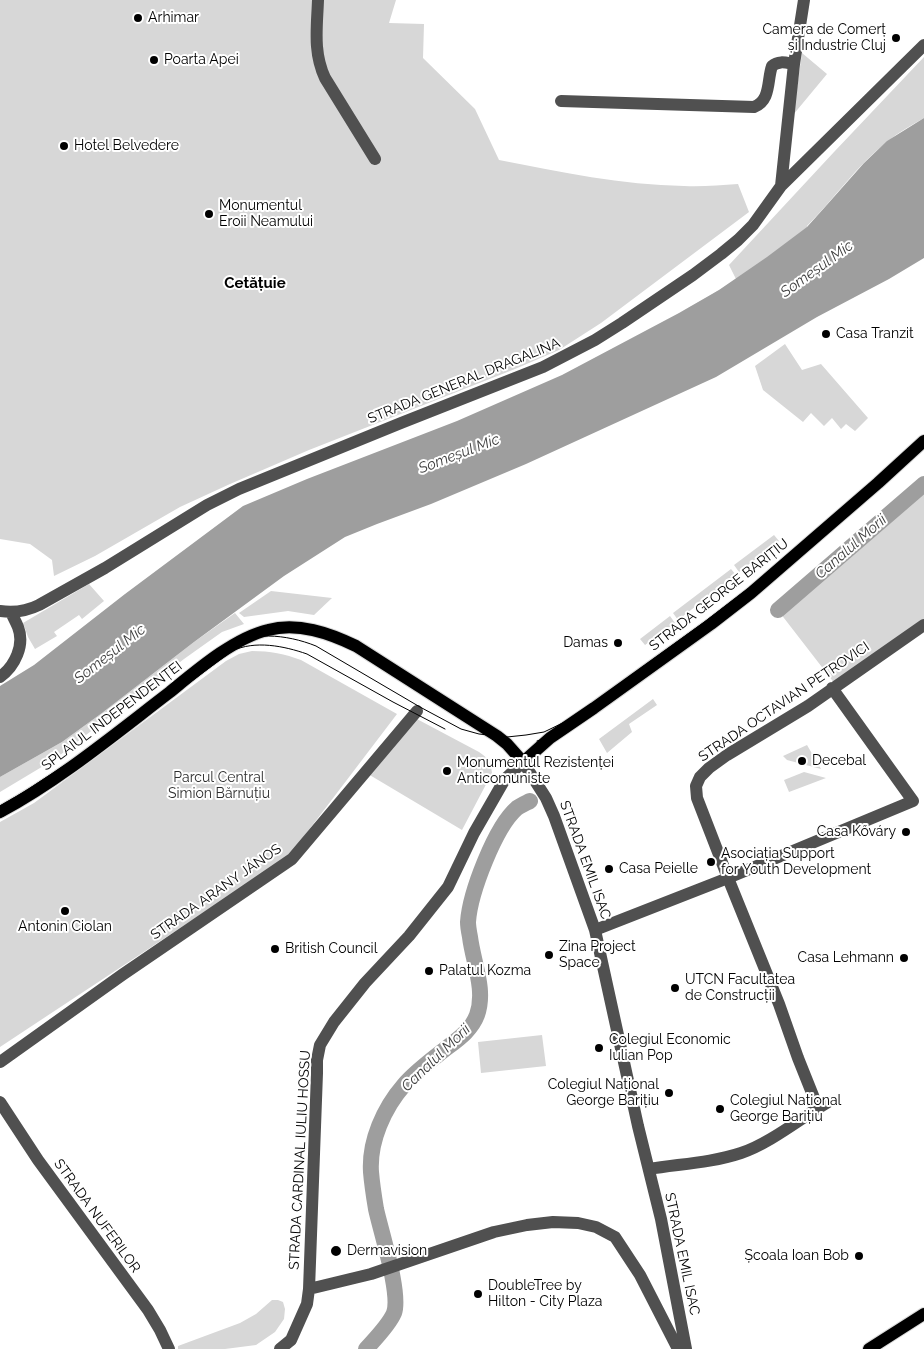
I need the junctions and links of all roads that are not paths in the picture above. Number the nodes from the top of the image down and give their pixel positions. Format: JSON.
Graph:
{"nodes":[{"id":1,"x":318,"y":0,"type":"edge"},
{"id":2,"x":804,"y":0,"type":"edge"},
{"id":3,"x":924,"y":44,"type":"edge"},
{"id":4,"x":794,"y":64,"type":"junction"},
{"id":5,"x":561,"y":101,"type":"dead end"},
{"id":6,"x":375,"y":159,"type":"dead end"},
{"id":7,"x":781,"y":186,"type":"junction"},
{"id":8,"x":924,"y":441,"type":"edge"},
{"id":9,"x":5,"y":612,"type":"edge"},
{"id":10,"x":924,"y":625,"type":"edge"},
{"id":11,"x":241,"y":641,"type":"joint"},
{"id":12,"x":0,"y":677,"type":"edge"},
{"id":13,"x":832,"y":688,"type":"junction"},
{"id":14,"x":417,"y":712,"type":"dead end"},
{"id":15,"x":523,"y":762,"type":"junction"},
{"id":16,"x":0,"y":812,"type":"edge"},
{"id":17,"x":728,"y":878,"type":"junction"},
{"id":18,"x":595,"y":930,"type":"junction"},
{"id":19,"x":0,"y":1062,"type":"edge"},
{"id":20,"x":0,"y":1102,"type":"edge"},
{"id":21,"x":649,"y":1169,"type":"junction"},
{"id":22,"x":309,"y":1289,"type":"junction"},
{"id":23,"x":924,"y":1314,"type":"edge"},
{"id":24,"x":291,"y":1344,"type":"edge"},
{"id":25,"x":168,"y":1349,"type":"edge"},
{"id":26,"x":280,"y":1349,"type":"edge"},
{"id":27,"x":678,"y":1349,"type":"edge"},
{"id":28,"x":686,"y":1349,"type":"edge"},
{"id":29,"x":869,"y":1349,"type":"edge"}],
"edges":[{"from":1,"to":6,"type":"street"},
{"from":2,"to":4,"type":"street"},
{"from":3,"to":7,"type":"street","name":"STRADA GENERAL DRAGALINA"},
{"from":4,"to":5,"type":"street"},
{"from":4,"to":7,"type":"street"},
{"from":7,"to":9,"type":"street","name":"STRADA GENERAL DRAGALINA"},
{"from":8,"to":15,"type":"main road","name":"STRADA GEORGE BARIȚIU"},
{"from":9,"to":12,"type":"street"},
{"from":10,"to":13,"type":"street","name":"STRADA OCTAVIAN PETROVICI"},
{"from":11,"to":15,"type":"main road","name":"STRADA EMIL ISAC"},
{"from":11,"to":16,"type":"main road","name":"SPLAIUL INDEPENDENȚEI"},
{"from":13,"to":17,"type":"street","name":"STRADA OCTAVIAN PETROVICI"},
{"from":13,"to":17,"type":"street"},
{"from":14,"to":19,"type":"street","name":"STRADA ARANY JÁNOS"},
{"from":15,"to":18,"type":"street","name":"STRADA EMIL ISAC"},
{"from":15,"to":22,"type":"street","name":"STRADA CARDINAL IULIU HOSSU"},
{"from":17,"to":18,"type":"street"},
{"from":17,"to":21,"type":"street","name":"STRADA OCTAVIAN PETROVICI"},
{"from":18,"to":21,"type":"street","name":"STRADA EMIL ISAC"},
{"from":20,"to":25,"type":"street","name":"STRADA NUFERILOR"},
{"from":21,"to":28,"type":"street","name":"STRADA EMIL ISAC"},
{"from":22,"to":24,"type":"street","name":"STRADA CARDINAL IULIU HOSSU"},
{"from":22,"to":27,"type":"street"},
{"from":23,"to":29,"type":"main road"},
{"from":24,"to":26,"type":"street","name":"STRADA CARDINAL IULIU HOSSU"}]}
